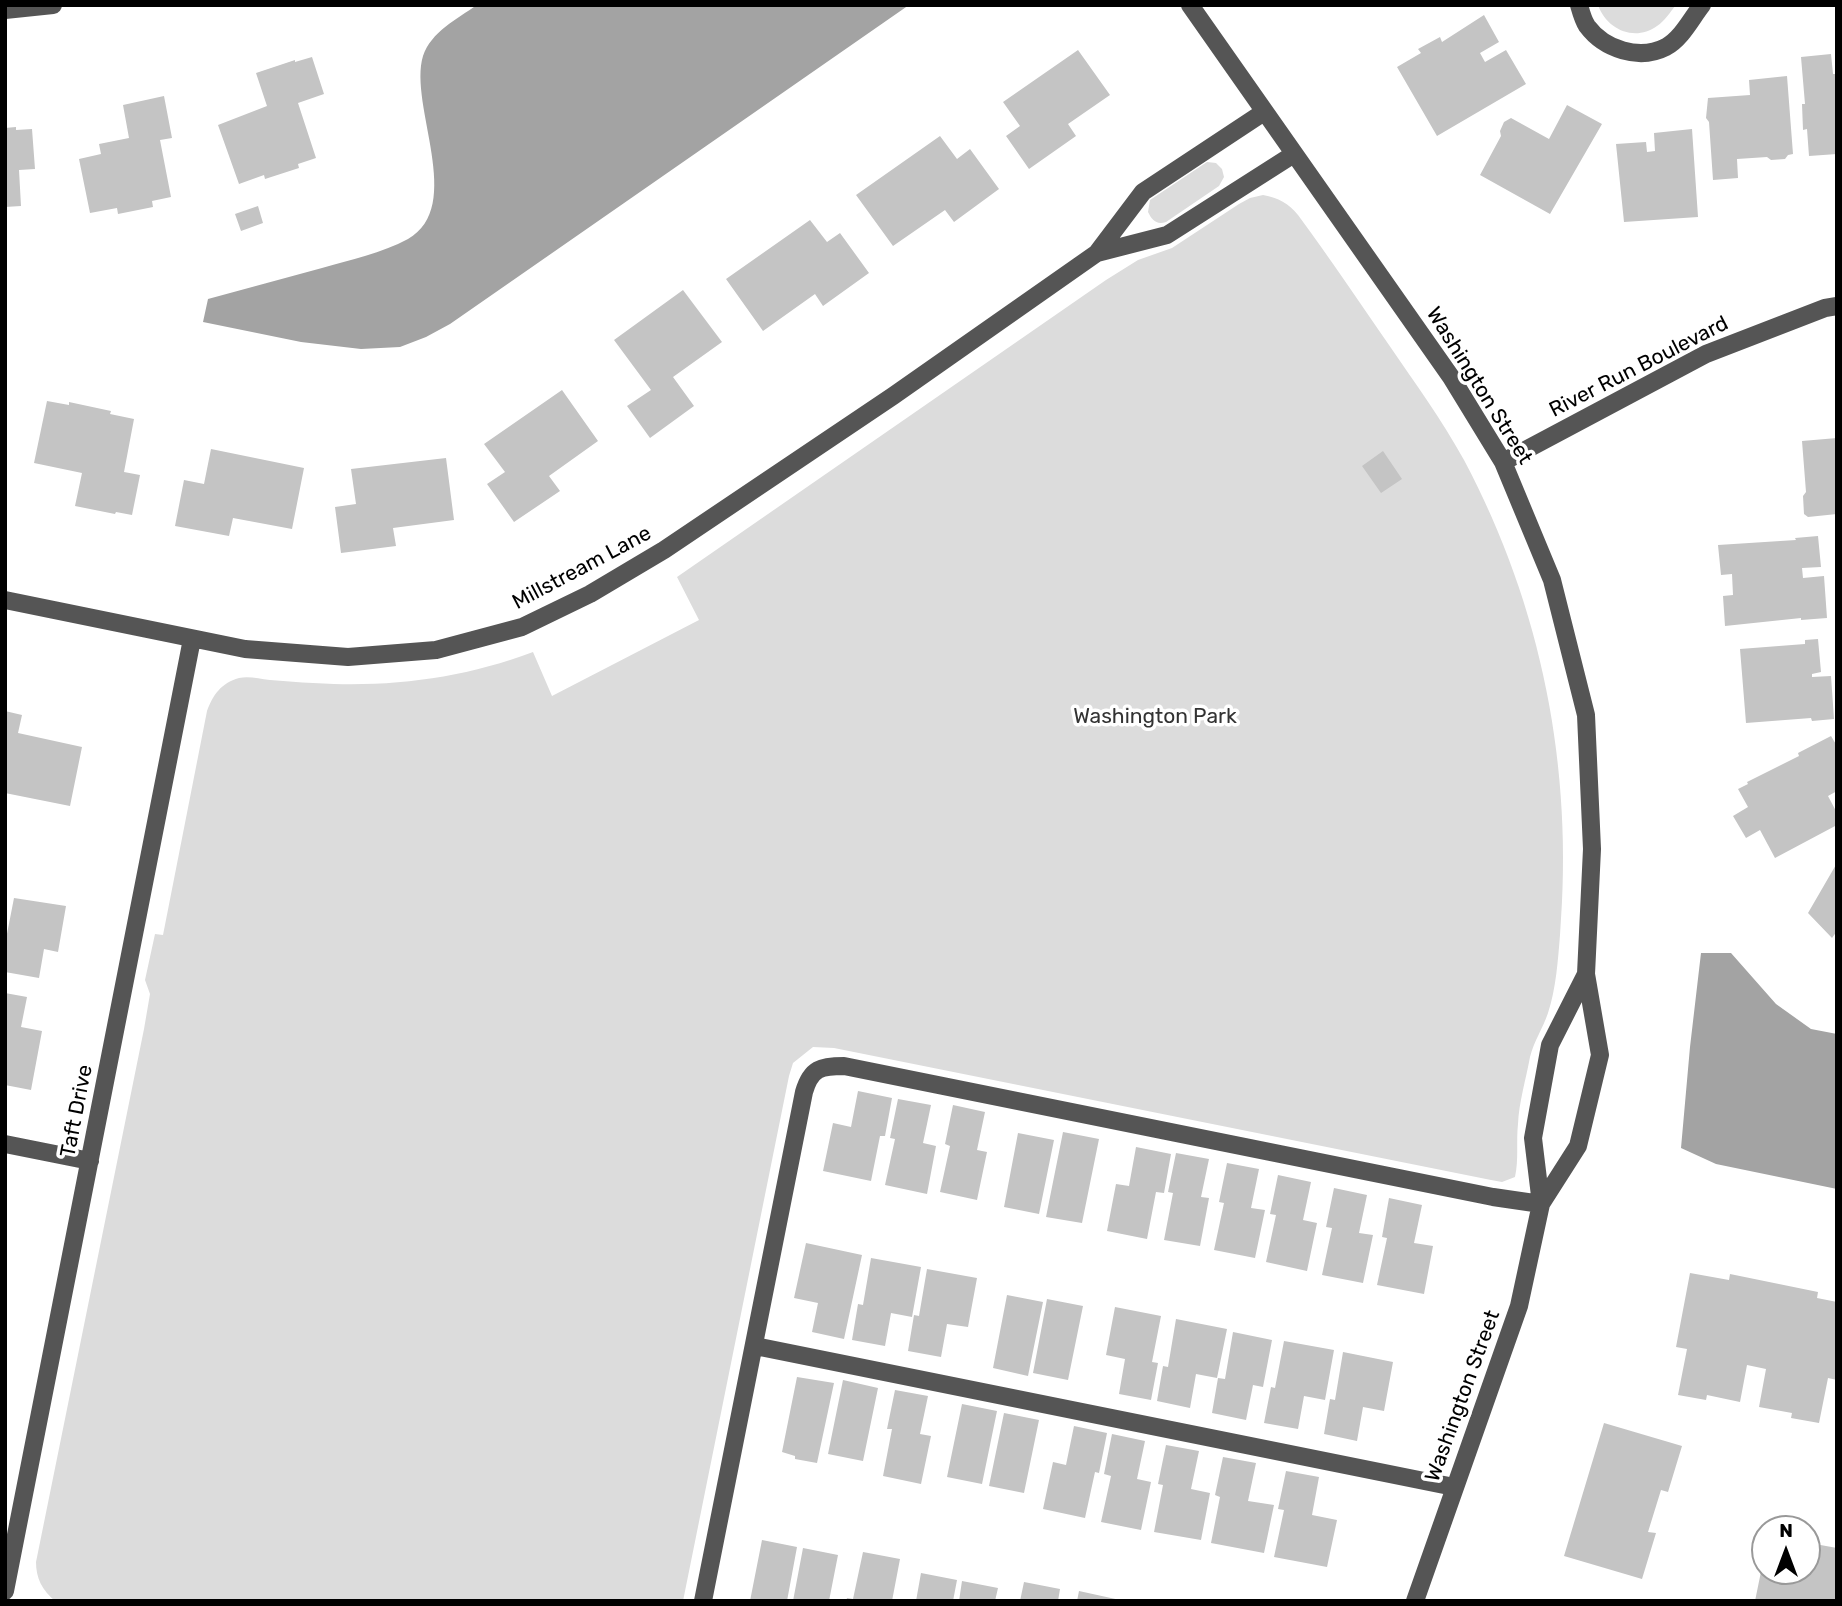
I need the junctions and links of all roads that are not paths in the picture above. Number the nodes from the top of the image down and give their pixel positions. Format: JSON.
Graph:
{"nodes":[{"id":1,"x":53,"y":5,"type":"edge"},
{"id":2,"x":1190,"y":5,"type":"edge"},
{"id":3,"x":1579,"y":5,"type":"edge"},
{"id":4,"x":1702,"y":5,"type":"edge"},
{"id":5,"x":5,"y":10,"type":"edge"},
{"id":6,"x":1264,"y":112,"type":"junction"},
{"id":7,"x":1294,"y":154,"type":"junction"},
{"id":8,"x":1097,"y":253,"type":"junction"},
{"id":9,"x":1837,"y":306,"type":"edge"},
{"id":10,"x":1503,"y":462,"type":"junction"},
{"id":11,"x":5,"y":600,"type":"edge"},
{"id":12,"x":192,"y":639,"type":"junction"},
{"id":13,"x":1586,"y":974,"type":"junction"},
{"id":14,"x":5,"y":1144,"type":"edge"},
{"id":15,"x":90,"y":1161,"type":"junction"},
{"id":16,"x":1541,"y":1204,"type":"junction"},
{"id":17,"x":755,"y":1346,"type":"junction"},
{"id":18,"x":1454,"y":1487,"type":"junction"},
{"id":19,"x":5,"y":1591,"type":"edge"},
{"id":20,"x":704,"y":1601,"type":"edge"},
{"id":21,"x":1415,"y":1601,"type":"edge"}],
"edges":[{"from":1,"to":5,"type":"street"},
{"from":2,"to":6,"type":"street","name":"Washington Street"},
{"from":3,"to":4,"type":"street"},
{"from":6,"to":7,"type":"street","name":"Washington Street"},
{"from":6,"to":8,"type":"street","name":"Millstream Lane"},
{"from":7,"to":8,"type":"street","name":"Millstream Lane"},
{"from":7,"to":10,"type":"street","name":"Washington Street"},
{"from":8,"to":12,"type":"street","name":"Millstream Lane"},
{"from":9,"to":10,"type":"street","name":"River Run Boulevard"},
{"from":10,"to":13,"type":"street","name":"Washington Street"},
{"from":11,"to":12,"type":"street","name":"Millstream Lane"},
{"from":12,"to":15,"type":"street","name":"Taft Drive"},
{"from":13,"to":16,"type":"street","name":"Washington Street"},
{"from":13,"to":16,"type":"street","name":"Washington Street"},
{"from":14,"to":15,"type":"street"},
{"from":15,"to":19,"type":"street","name":"Taft Drive"},
{"from":16,"to":17,"type":"street"},
{"from":16,"to":18,"type":"street","name":"Washington Street"},
{"from":17,"to":18,"type":"street"},
{"from":17,"to":20,"type":"street"},
{"from":18,"to":21,"type":"street","name":"Washington Street"}]}
